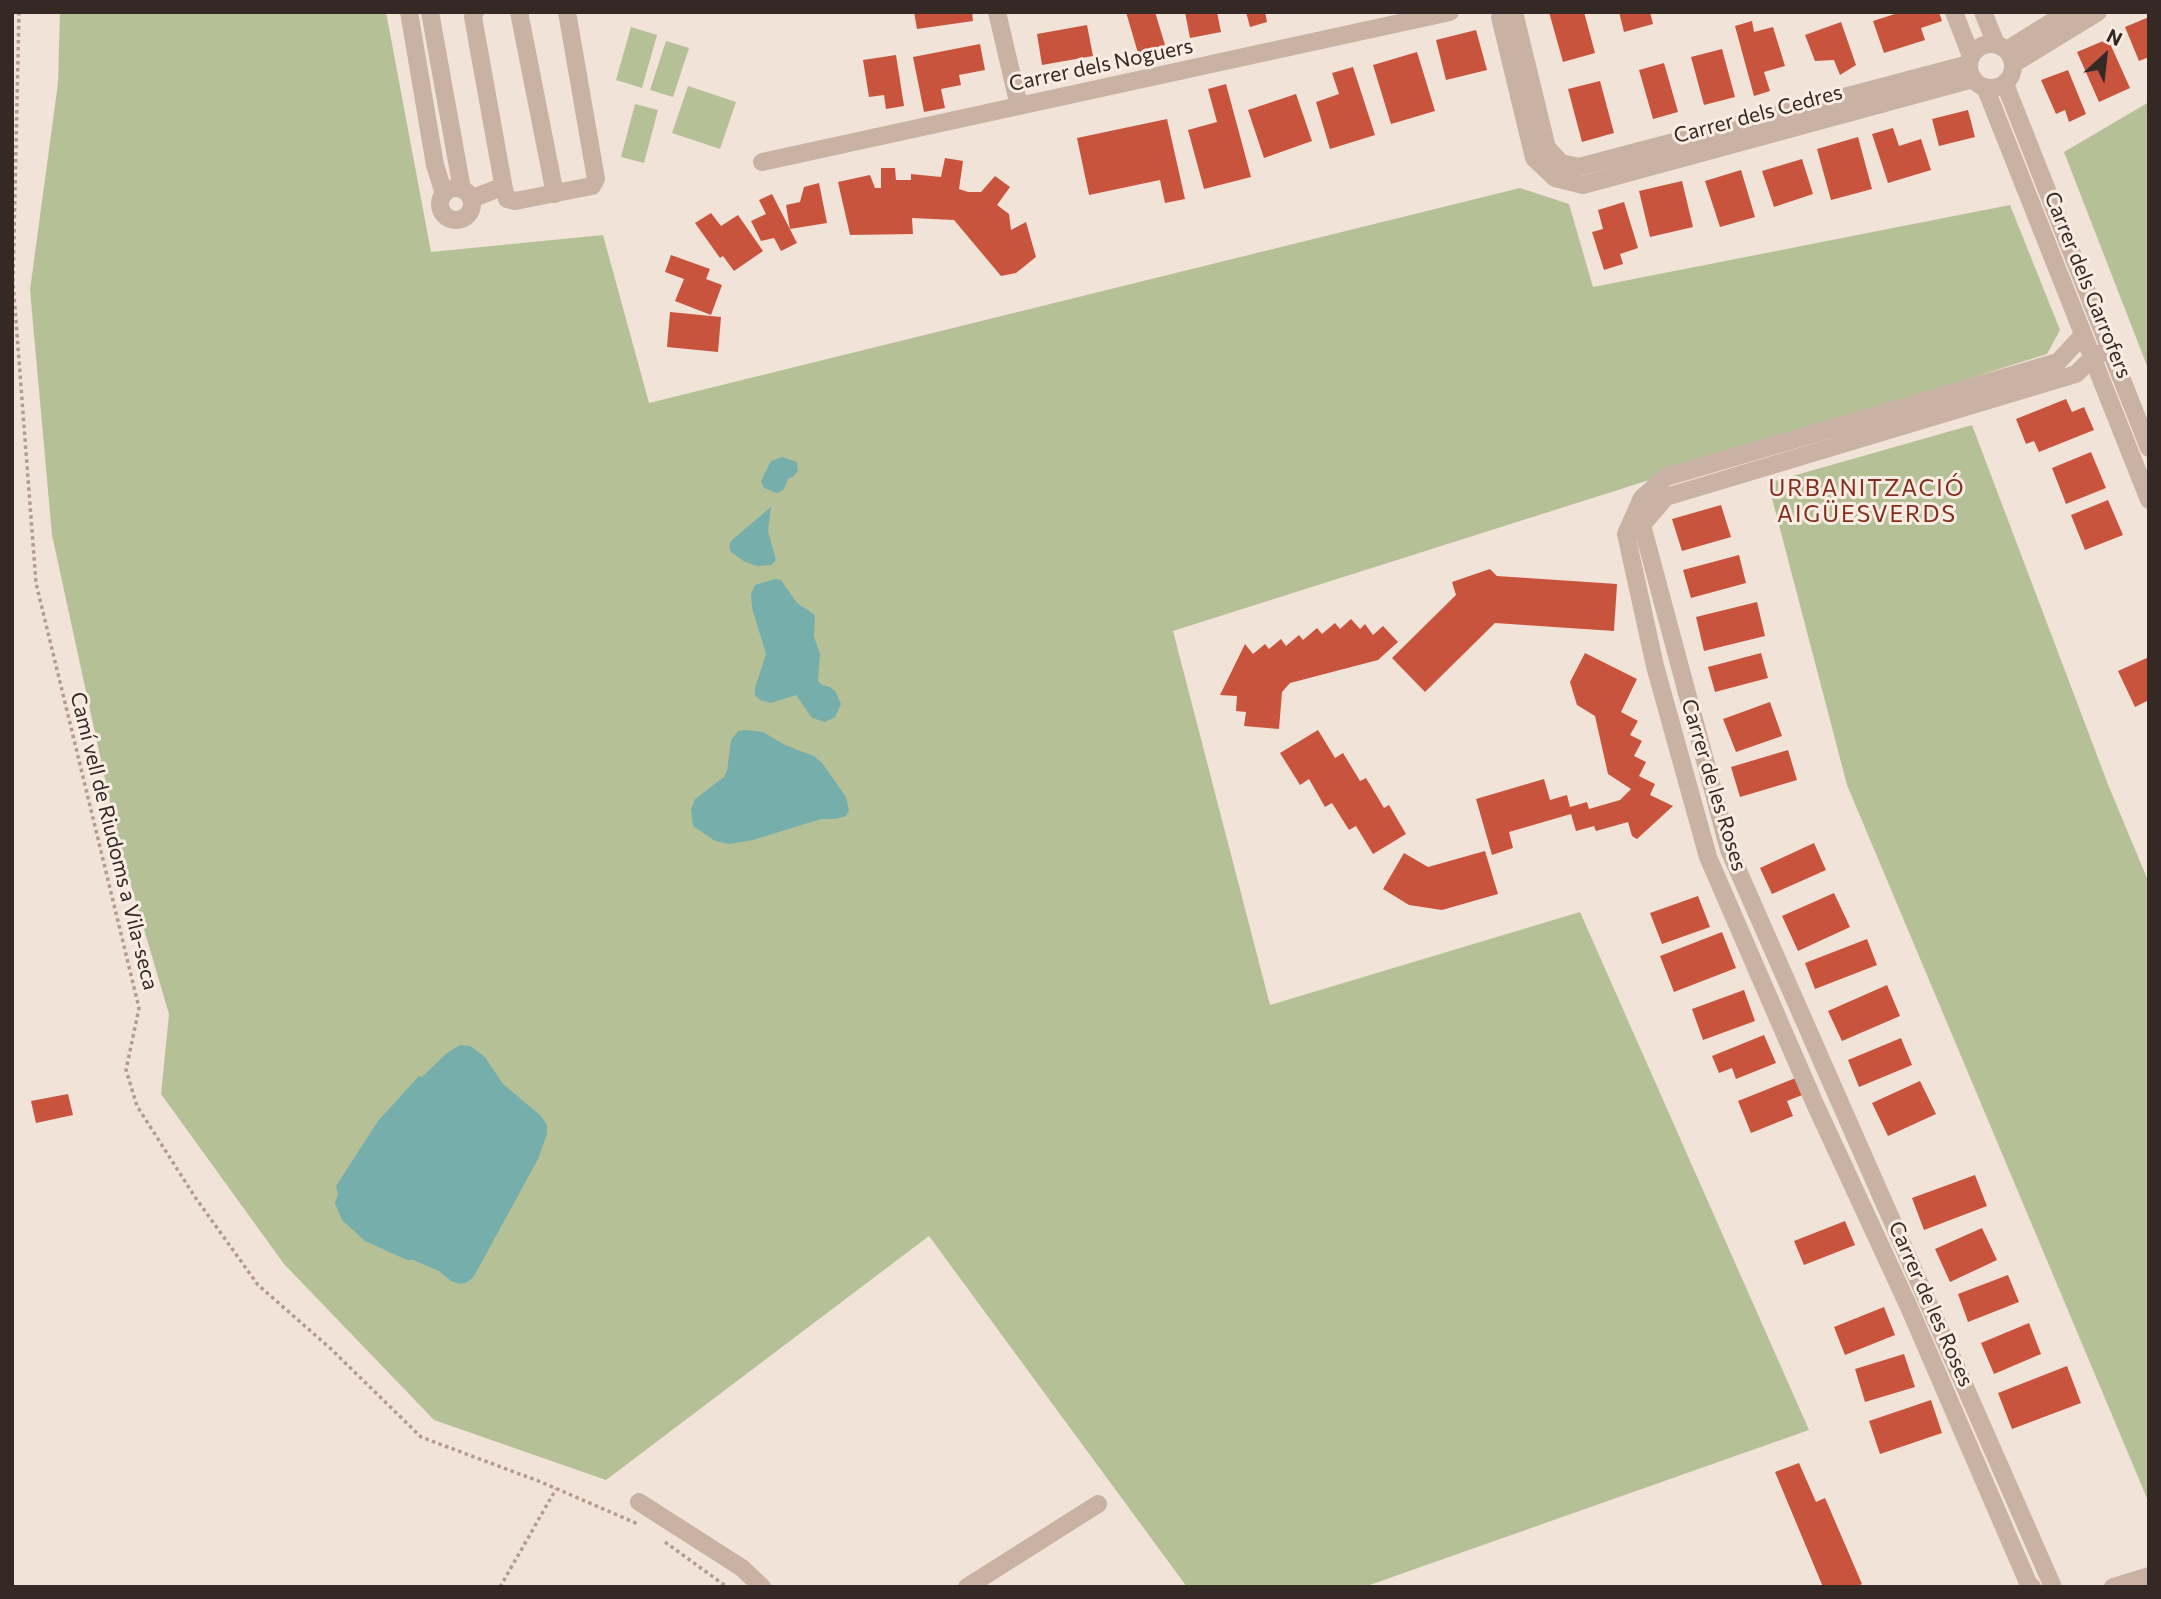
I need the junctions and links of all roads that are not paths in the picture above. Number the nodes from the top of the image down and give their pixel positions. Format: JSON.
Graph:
{"nodes":[{"id":1,"x":408,"y":12,"type":"edge"},
{"id":2,"x":430,"y":12,"type":"edge"},
{"id":3,"x":475,"y":12,"type":"edge"},
{"id":4,"x":519,"y":12,"type":"edge"},
{"id":5,"x":567,"y":12,"type":"edge"},
{"id":6,"x":996,"y":12,"type":"edge"},
{"id":7,"x":1450,"y":12,"type":"edge"},
{"id":8,"x":1954,"y":12,"type":"edge"},
{"id":9,"x":1983,"y":12,"type":"edge"},
{"id":10,"x":2068,"y":12,"type":"edge"},
{"id":11,"x":2098,"y":12,"type":"edge"},
{"id":12,"x":1503,"y":13,"type":"edge"},
{"id":13,"x":2005,"y":52,"type":"junction"},
{"id":14,"x":1975,"y":72,"type":"junction"},
{"id":15,"x":2005,"y":84,"type":"junction"},
{"id":16,"x":1019,"y":106,"type":"junction"},
{"id":17,"x":762,"y":162,"type":"dead end"},
{"id":18,"x":504,"y":189,"type":"junction"},
{"id":19,"x":459,"y":194,"type":"junction"},
{"id":20,"x":555,"y":194,"type":"junction"},
{"id":21,"x":2083,"y":335,"type":"junction"},
{"id":22,"x":2110,"y":349,"type":"junction"},
{"id":23,"x":2092,"y":358,"type":"junction"},
{"id":24,"x":2149,"y":448,"type":"edge"},
{"id":25,"x":2149,"y":499,"type":"edge"},
{"id":26,"x":639,"y":1502,"type":"dead end"},
{"id":27,"x":1098,"y":1504,"type":"dead end"},
{"id":28,"x":2149,"y":1576,"type":"edge"},
{"id":29,"x":762,"y":1587,"type":"edge"},
{"id":30,"x":967,"y":1587,"type":"edge"},
{"id":31,"x":2032,"y":1587,"type":"edge"},
{"id":32,"x":2053,"y":1587,"type":"edge"},
{"id":33,"x":2113,"y":1587,"type":"edge"}],
"edges":[{"from":1,"to":19,"type":"street"},
{"from":2,"to":19,"type":"street"},
{"from":3,"to":18,"type":"street"},
{"from":4,"to":20,"type":"street"},
{"from":5,"to":20,"type":"street"},
{"from":6,"to":16,"type":"street"},
{"from":7,"to":16,"type":"street","name":"Carrer dels Noguers"},
{"from":8,"to":14,"type":"street","name":"Carrer dels Garrofers"},
{"from":9,"to":13,"type":"street"},
{"from":10,"to":13,"type":"street"},
{"from":11,"to":13,"type":"street"},
{"from":12,"to":14,"type":"street","name":"Carrer dels Cedres"},
{"from":13,"to":14,"type":"street"},
{"from":13,"to":15,"type":"street"},
{"from":14,"to":15,"type":"street"},
{"from":14,"to":21,"type":"street","name":"Carrer dels Garrofers"},
{"from":15,"to":22,"type":"street","name":"Carrer dels Garrofers"},
{"from":16,"to":17,"type":"street","name":"Carrer dels Noguers"},
{"from":18,"to":19,"type":"street"},
{"from":18,"to":20,"type":"street"},
{"from":21,"to":23,"type":"street","name":"Carrer dels Garrofers"},
{"from":21,"to":31,"type":"street","name":"Carrer de les Roses"},
{"from":22,"to":23,"type":"street","name":"Carrer de les Roses"},
{"from":22,"to":24,"type":"street","name":"Carrer dels Garrofers"},
{"from":23,"to":25,"type":"street","name":"Carrer dels Garrofers"},
{"from":23,"to":32,"type":"street","name":"Carrer de les Roses"},
{"from":26,"to":29,"type":"street"},
{"from":27,"to":30,"type":"street"},
{"from":28,"to":33,"type":"street"}]}
